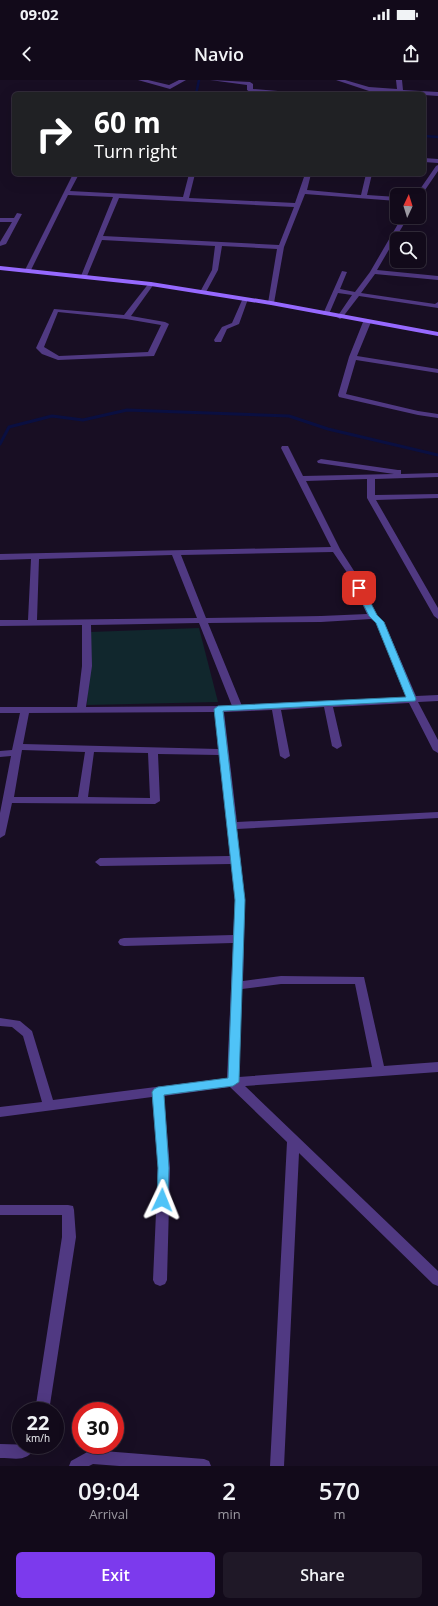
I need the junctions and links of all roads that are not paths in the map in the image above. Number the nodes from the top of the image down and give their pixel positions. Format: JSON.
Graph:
{"nodes":[{"id":1,"x":141,"y":80,"type":"edge"},
{"id":2,"x":183,"y":80,"type":"edge"},
{"id":3,"x":213,"y":80,"type":"edge"},
{"id":4,"x":339,"y":80,"type":"edge"},
{"id":5,"x":398,"y":80,"type":"edge"},
{"id":6,"x":170,"y":87,"type":"junction"},
{"id":7,"x":165,"y":92,"type":"edge"},
{"id":8,"x":270,"y":92,"type":"edge"},
{"id":9,"x":400,"y":92,"type":"joint"},
{"id":10,"x":426,"y":93,"type":"edge"},
{"id":11,"x":438,"y":94,"type":"edge"},
{"id":12,"x":426,"y":160,"type":"edge"},
{"id":13,"x":438,"y":161,"type":"edge"},
{"id":14,"x":438,"y":167,"type":"edge"},
{"id":15,"x":75,"y":176,"type":"edge"},
{"id":16,"x":192,"y":176,"type":"edge"},
{"id":17,"x":307,"y":176,"type":"edge"},
{"id":18,"x":369,"y":176,"type":"edge"},
{"id":19,"x":424,"y":188,"type":"edge"},
{"id":20,"x":303,"y":192,"type":"junction"},
{"id":21,"x":66,"y":193,"type":"junction"},
{"id":22,"x":117,"y":195,"type":"junction"},
{"id":23,"x":364,"y":197,"type":"junction"},
{"id":24,"x":186,"y":199,"type":"junction"},
{"id":25,"x":390,"y":199,"type":"edge"},
{"id":26,"x":298,"y":205,"type":"junction"},
{"id":27,"x":0,"y":220,"type":"edge"},
{"id":28,"x":401,"y":224,"type":"edge"},
{"id":29,"x":100,"y":238,"type":"junction"},
{"id":30,"x":0,"y":244,"type":"edge"},
{"id":31,"x":219,"y":244,"type":"junction"},
{"id":32,"x":281,"y":247,"type":"junction"},
{"id":33,"x":0,"y":268,"type":"edge"},
{"id":34,"x":28,"y":270,"type":"junction"},
{"id":35,"x":344,"y":272,"type":"dead end"},
{"id":36,"x":373,"y":272,"type":"junction"},
{"id":37,"x":84,"y":276,"type":"junction"},
{"id":38,"x":438,"y":278,"type":"edge"},
{"id":39,"x":151,"y":284,"type":"junction"},
{"id":40,"x":337,"y":291,"type":"junction"},
{"id":41,"x":203,"y":292,"type":"junction"},
{"id":42,"x":358,"y":293,"type":"junction"},
{"id":43,"x":245,"y":299,"type":"junction"},
{"id":44,"x":271,"y":303,"type":"junction"},
{"id":45,"x":438,"y":306,"type":"edge"},
{"id":46,"x":326,"y":314,"type":"junction"},
{"id":47,"x":126,"y":317,"type":"junction"},
{"id":48,"x":340,"y":317,"type":"junction"},
{"id":49,"x":367,"y":322,"type":"junction"},
{"id":50,"x":438,"y":334,"type":"edge"},
{"id":51,"x":218,"y":340,"type":"dead end"},
{"id":52,"x":353,"y":357,"type":"junction"},
{"id":53,"x":438,"y":371,"type":"edge"},
{"id":54,"x":438,"y":416,"type":"edge"},
{"id":55,"x":285,"y":448,"type":"dead end"},
{"id":56,"x":321,"y":461,"type":"dead end"},
{"id":57,"x":438,"y":475,"type":"edge"},
{"id":58,"x":426,"y":476,"type":"junction"},
{"id":59,"x":371,"y":477,"type":"junction"},
{"id":60,"x":300,"y":479,"type":"junction"},
{"id":61,"x":438,"y":496,"type":"edge"},
{"id":62,"x":372,"y":498,"type":"junction"},
{"id":63,"x":336,"y":548,"type":"junction"},
{"id":64,"x":176,"y":554,"type":"junction"},
{"id":65,"x":34,"y":556,"type":"junction"},
{"id":66,"x":0,"y":557,"type":"edge"},
{"id":67,"x":373,"y":616,"type":"junction"},
{"id":68,"x":438,"y":616,"type":"edge"},
{"id":69,"x":203,"y":620,"type":"junction"},
{"id":70,"x":86,"y":622,"type":"junction"},
{"id":71,"x":0,"y":623,"type":"edge"},
{"id":72,"x":32,"y":623,"type":"junction"},
{"id":73,"x":438,"y":698,"type":"edge"},
{"id":74,"x":412,"y":699,"type":"junction"},
{"id":75,"x":328,"y":704,"type":"junction"},
{"id":76,"x":276,"y":707,"type":"junction"},
{"id":77,"x":218,"y":709,"type":"junction"},
{"id":78,"x":238,"y":709,"type":"junction"},
{"id":79,"x":0,"y":710,"type":"edge"},
{"id":80,"x":25,"y":710,"type":"junction"},
{"id":81,"x":81,"y":710,"type":"junction"},
{"id":82,"x":337,"y":746,"type":"dead end"},
{"id":83,"x":90,"y":748,"type":"junction"},
{"id":84,"x":18,"y":750,"type":"junction"},
{"id":85,"x":153,"y":750,"type":"junction"},
{"id":86,"x":438,"y":750,"type":"edge"},
{"id":87,"x":223,"y":752,"type":"junction"},
{"id":88,"x":0,"y":754,"type":"edge"},
{"id":89,"x":285,"y":756,"type":"dead end"},
{"id":90,"x":8,"y":800,"type":"junction"},
{"id":91,"x":82,"y":801,"type":"junction"},
{"id":92,"x":438,"y":815,"type":"edge"},
{"id":93,"x":232,"y":826,"type":"junction"},
{"id":94,"x":0,"y":835,"type":"edge"},
{"id":95,"x":235,"y":860,"type":"junction"},
{"id":96,"x":100,"y":862,"type":"dead end"},
{"id":97,"x":239,"y":939,"type":"junction"},
{"id":98,"x":124,"y":942,"type":"dead end"},
{"id":99,"x":237,"y":986,"type":"junction"},
{"id":100,"x":0,"y":1022,"type":"edge"},
{"id":101,"x":438,"y":1067,"type":"edge"},
{"id":102,"x":379,"y":1071,"type":"junction"},
{"id":103,"x":233,"y":1082,"type":"junction"},
{"id":104,"x":158,"y":1092,"type":"junction"},
{"id":105,"x":49,"y":1106,"type":"junction"},
{"id":106,"x":0,"y":1112,"type":"edge"},
{"id":107,"x":293,"y":1139,"type":"junction"},
{"id":108,"x":0,"y":1210,"type":"edge"},
{"id":109,"x":160,"y":1280,"type":"dead end"},
{"id":110,"x":438,"y":1280,"type":"edge"},
{"id":111,"x":43,"y":1402,"type":"edge"},
{"id":112,"x":0,"y":1450,"type":"edge"},
{"id":113,"x":12,"y":1451,"type":"edge"},
{"id":114,"x":76,"y":1466,"type":"edge"},
{"id":115,"x":204,"y":1466,"type":"edge"},
{"id":116,"x":276,"y":1466,"type":"edge"}],
"edges":[{"from":1,"to":6,"type":"street"},
{"from":2,"to":6,"type":"street"},
{"from":3,"to":8,"type":"street"},
{"from":4,"to":9,"type":"street"},
{"from":5,"to":9,"type":"street"},
{"from":6,"to":7,"type":"street"},
{"from":10,"to":11,"type":"street"},
{"from":12,"to":13,"type":"street"},
{"from":14,"to":19,"type":"street"},
{"from":15,"to":21,"type":"street"},
{"from":16,"to":24,"type":"street"},
{"from":17,"to":20,"type":"street"},
{"from":18,"to":23,"type":"street"},
{"from":20,"to":23,"type":"street"},
{"from":20,"to":26,"type":"street"},
{"from":21,"to":22,"type":"street"},
{"from":21,"to":34,"type":"street"},
{"from":22,"to":24,"type":"street"},
{"from":22,"to":29,"type":"street"},
{"from":23,"to":25,"type":"street"},
{"from":24,"to":26,"type":"street"},
{"from":26,"to":32,"type":"street"},
{"from":27,"to":30,"type":"street"},
{"from":28,"to":36,"type":"street"},
{"from":29,"to":31,"type":"street"},
{"from":29,"to":37,"type":"street"},
{"from":31,"to":32,"type":"street"},
{"from":31,"to":41,"type":"street"},
{"from":32,"to":44,"type":"street"},
{"from":33,"to":34,"type":"main road"},
{"from":34,"to":37,"type":"main road"},
{"from":35,"to":40,"type":"street"},
{"from":36,"to":38,"type":"street"},
{"from":36,"to":42,"type":"street"},
{"from":37,"to":39,"type":"main road"},
{"from":39,"to":41,"type":"main road"},
{"from":39,"to":47,"type":"street"},
{"from":40,"to":42,"type":"street"},
{"from":40,"to":46,"type":"street"},
{"from":41,"to":43,"type":"main road"},
{"from":42,"to":45,"type":"street"},
{"from":42,"to":48,"type":"street"},
{"from":43,"to":44,"type":"main road"},
{"from":43,"to":51,"type":"street"},
{"from":44,"to":46,"type":"main road"},
{"from":46,"to":48,"type":"main road"},
{"from":47,"to":47,"type":"street"},
{"from":48,"to":49,"type":"main road"},
{"from":49,"to":50,"type":"main road"},
{"from":49,"to":52,"type":"street"},
{"from":52,"to":53,"type":"street"},
{"from":52,"to":54,"type":"street"},
{"from":55,"to":60,"type":"street"},
{"from":56,"to":58,"type":"street"},
{"from":57,"to":58,"type":"street"},
{"from":58,"to":59,"type":"street"},
{"from":59,"to":60,"type":"street"},
{"from":59,"to":62,"type":"street"},
{"from":60,"to":63,"type":"street"},
{"from":61,"to":62,"type":"street"},
{"from":62,"to":68,"type":"street"},
{"from":63,"to":64,"type":"street"},
{"from":63,"to":67,"type":"street"},
{"from":64,"to":65,"type":"street"},
{"from":64,"to":69,"type":"street"},
{"from":65,"to":66,"type":"street"},
{"from":65,"to":72,"type":"street"},
{"from":67,"to":69,"type":"street"},
{"from":67,"to":74,"type":"street"},
{"from":69,"to":70,"type":"street"},
{"from":69,"to":78,"type":"street"},
{"from":70,"to":72,"type":"street"},
{"from":70,"to":81,"type":"street"},
{"from":71,"to":72,"type":"street"},
{"from":73,"to":74,"type":"street"},
{"from":74,"to":75,"type":"street"},
{"from":74,"to":86,"type":"street"},
{"from":75,"to":76,"type":"street"},
{"from":75,"to":82,"type":"street"},
{"from":76,"to":78,"type":"street"},
{"from":76,"to":89,"type":"street"},
{"from":77,"to":78,"type":"street"},
{"from":77,"to":81,"type":"street"},
{"from":77,"to":87,"type":"street"},
{"from":79,"to":80,"type":"street"},
{"from":80,"to":81,"type":"street"},
{"from":80,"to":84,"type":"street"},
{"from":83,"to":84,"type":"street"},
{"from":83,"to":85,"type":"street"},
{"from":83,"to":91,"type":"street"},
{"from":84,"to":88,"type":"street"},
{"from":84,"to":90,"type":"street"},
{"from":85,"to":87,"type":"street"},
{"from":85,"to":91,"type":"street"},
{"from":87,"to":93,"type":"street"},
{"from":90,"to":91,"type":"street"},
{"from":90,"to":94,"type":"street"},
{"from":92,"to":93,"type":"street"},
{"from":93,"to":95,"type":"street"},
{"from":95,"to":96,"type":"street"},
{"from":95,"to":97,"type":"street"},
{"from":97,"to":98,"type":"street"},
{"from":97,"to":99,"type":"street"},
{"from":99,"to":102,"type":"street"},
{"from":99,"to":103,"type":"street"},
{"from":100,"to":105,"type":"street"},
{"from":101,"to":102,"type":"street"},
{"from":102,"to":103,"type":"street"},
{"from":103,"to":104,"type":"street"},
{"from":103,"to":107,"type":"street"},
{"from":104,"to":105,"type":"street"},
{"from":104,"to":109,"type":"street"},
{"from":105,"to":106,"type":"street"},
{"from":107,"to":110,"type":"street"},
{"from":107,"to":116,"type":"street"},
{"from":108,"to":111,"type":"street"},
{"from":112,"to":113,"type":"street"},
{"from":114,"to":115,"type":"street"}]}
